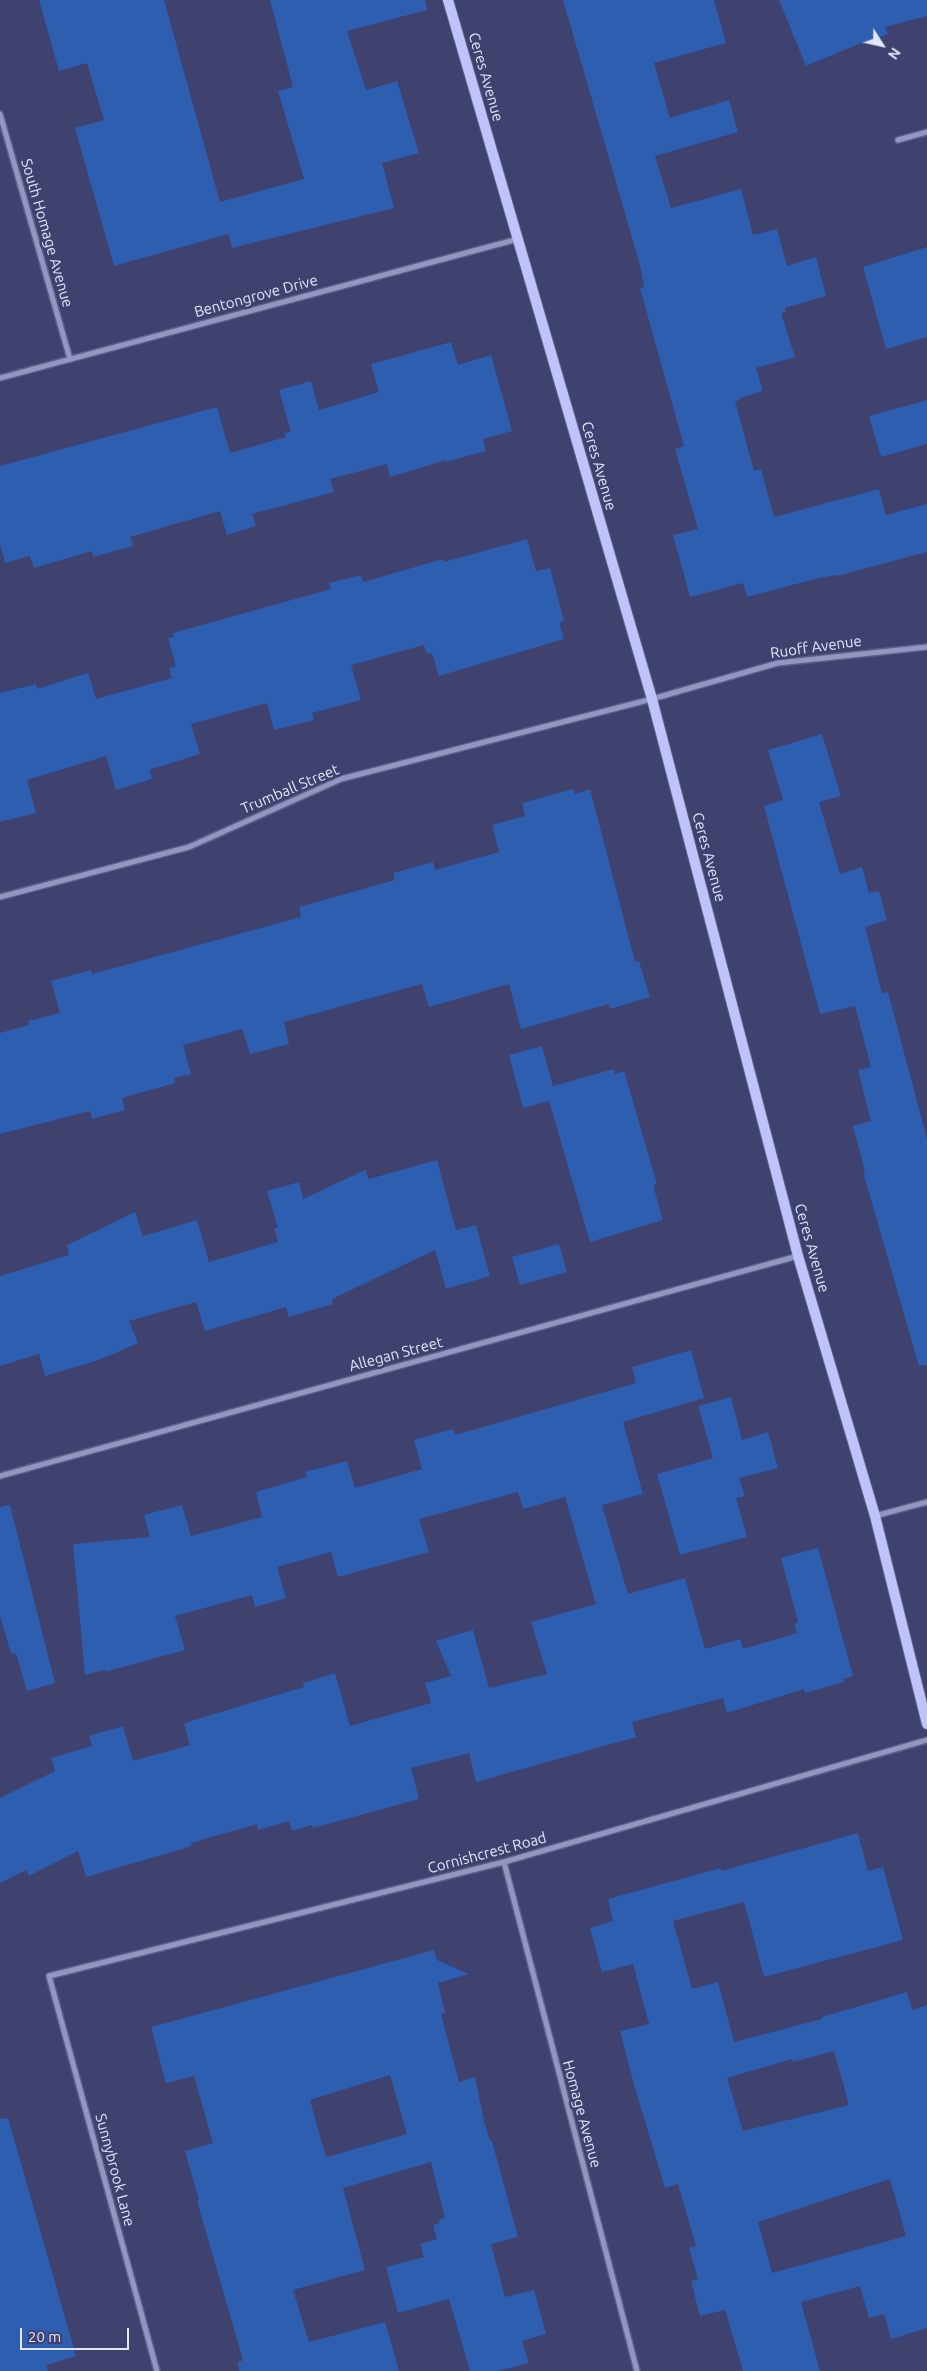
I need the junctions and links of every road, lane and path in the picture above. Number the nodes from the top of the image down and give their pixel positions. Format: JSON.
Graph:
{"nodes":[{"id":1,"x":448,"y":0,"type":"edge"},
{"id":2,"x":0,"y":114,"type":"edge"},
{"id":3,"x":927,"y":132,"type":"edge"},
{"id":4,"x":898,"y":140,"type":"dead end"},
{"id":5,"x":518,"y":239,"type":"junction"},
{"id":6,"x":70,"y":359,"type":"junction"},
{"id":7,"x":0,"y":378,"type":"edge"},
{"id":8,"x":927,"y":647,"type":"edge"},
{"id":9,"x":652,"y":699,"type":"junction"},
{"id":10,"x":0,"y":898,"type":"edge"},
{"id":11,"x":798,"y":1256,"type":"junction"},
{"id":12,"x":0,"y":1476,"type":"edge"},
{"id":13,"x":927,"y":1502,"type":"edge"},
{"id":14,"x":875,"y":1516,"type":"junction"},
{"id":15,"x":927,"y":1724,"type":"edge"},
{"id":16,"x":927,"y":1740,"type":"edge"},
{"id":17,"x":504,"y":1862,"type":"junction"},
{"id":18,"x":49,"y":1976,"type":"joint"},
{"id":19,"x":157,"y":2371,"type":"edge"},
{"id":20,"x":636,"y":2371,"type":"edge"}],
"edges":[{"from":1,"to":5,"type":"street","name":"Ceres Avenue"},
{"from":2,"to":6,"type":"street","name":"South Homage Avenue"},
{"from":3,"to":4,"type":"street"},
{"from":5,"to":6,"type":"street","name":"Bentongrove Drive"},
{"from":5,"to":9,"type":"street","name":"Ceres Avenue"},
{"from":6,"to":7,"type":"street","name":"Bentongrove Drive"},
{"from":8,"to":9,"type":"street","name":"Ruoff Avenue"},
{"from":9,"to":10,"type":"street","name":"Trumball Street"},
{"from":9,"to":11,"type":"street","name":"Ceres Avenue"},
{"from":11,"to":12,"type":"street","name":"Allegan Street"},
{"from":11,"to":14,"type":"street","name":"Ceres Avenue"},
{"from":13,"to":14,"type":"street"},
{"from":14,"to":15,"type":"street","name":"Ceres Avenue"},
{"from":16,"to":17,"type":"street","name":"Cornishcrest Road"},
{"from":17,"to":18,"type":"street","name":"Cornishcrest Road"},
{"from":17,"to":20,"type":"street","name":"Homage Avenue"},
{"from":18,"to":19,"type":"street","name":"Sunnybrook Lane"}]}
